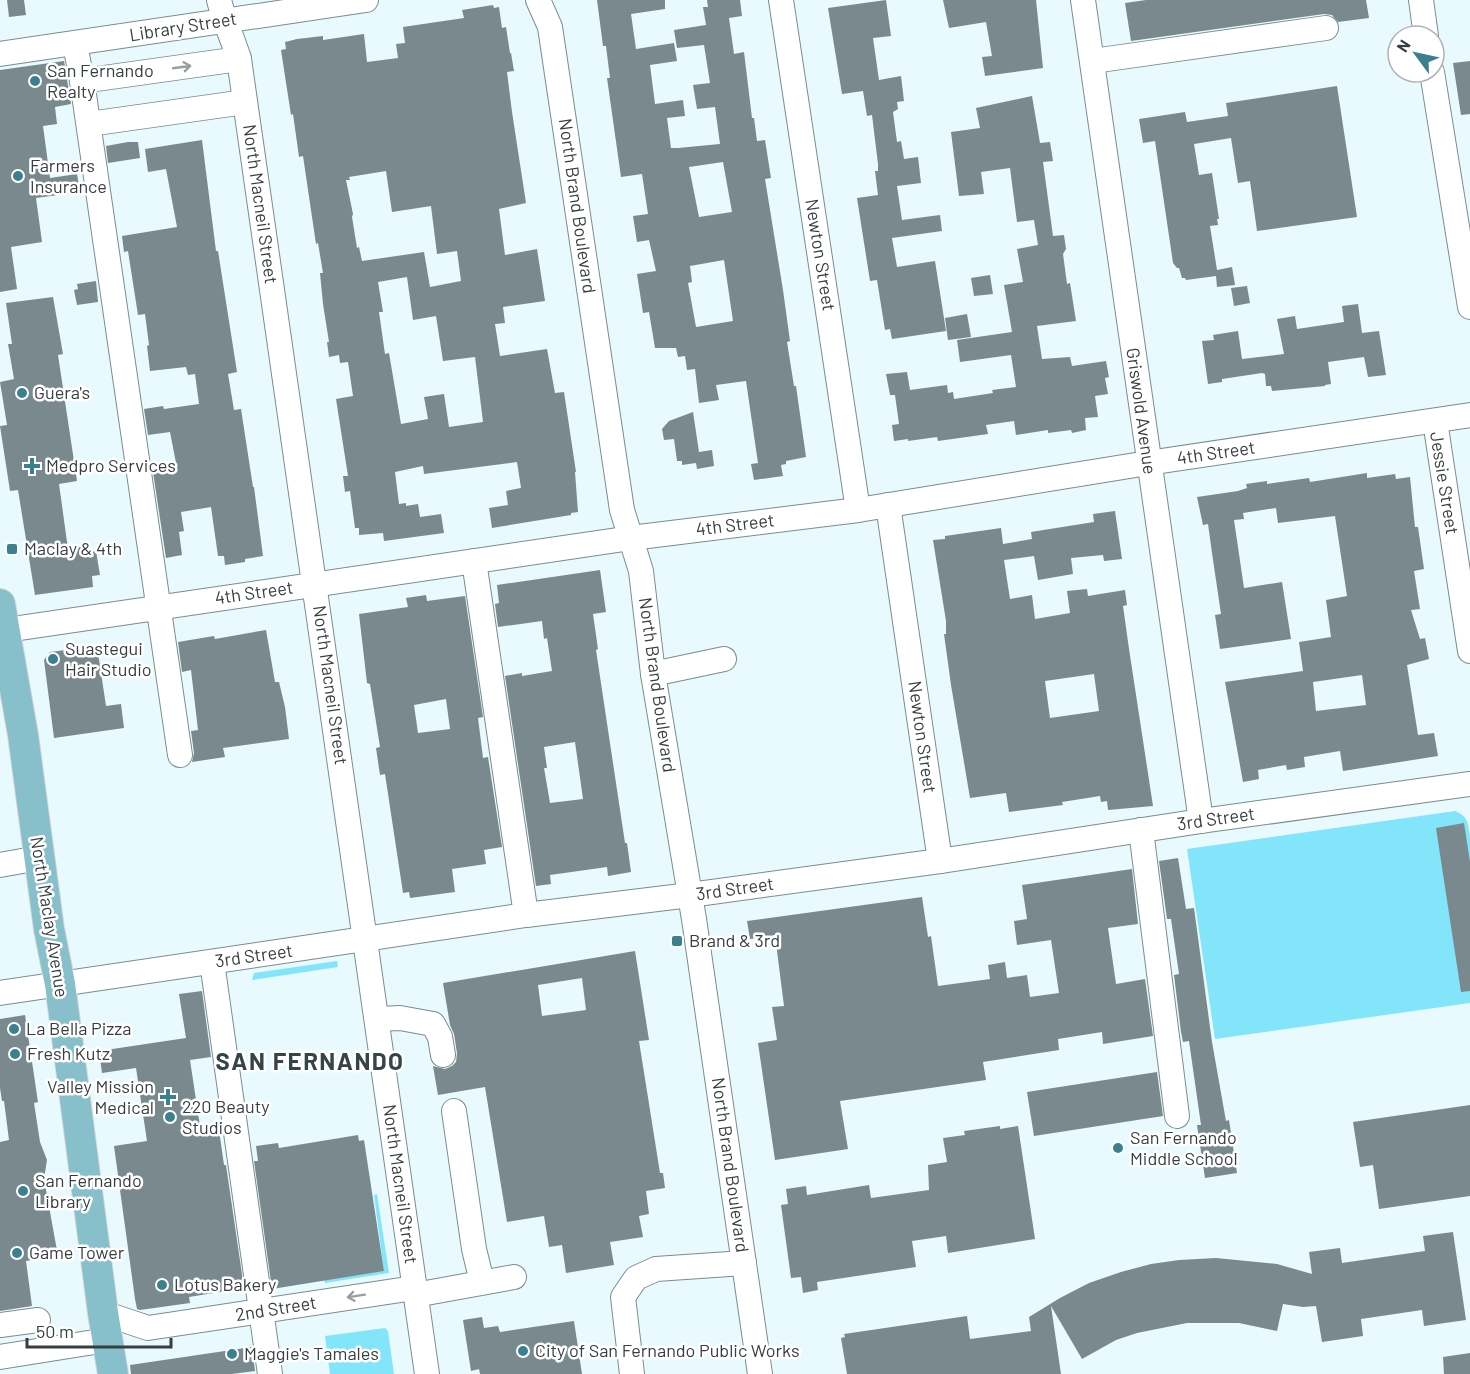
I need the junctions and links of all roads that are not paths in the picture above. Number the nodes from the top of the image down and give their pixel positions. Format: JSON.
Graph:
{"nodes":[{"id":1,"x":366,"y":0,"type":"edge"},
{"id":2,"x":538,"y":0,"type":"edge"},
{"id":3,"x":782,"y":0,"type":"edge"},
{"id":4,"x":1083,"y":0,"type":"edge"},
{"id":5,"x":1421,"y":0,"type":"edge"},
{"id":6,"x":222,"y":10,"type":"edge"},
{"id":7,"x":1424,"y":24,"type":"edge"},
{"id":8,"x":1326,"y":28,"type":"dead end"},
{"id":9,"x":75,"y":44,"type":"junction"},
{"id":10,"x":0,"y":54,"type":"edge"},
{"id":11,"x":239,"y":59,"type":"junction"},
{"id":12,"x":1093,"y":61,"type":"junction"},
{"id":13,"x":82,"y":81,"type":"junction"},
{"id":14,"x":1434,"y":84,"type":"edge"},
{"id":15,"x":245,"y":102,"type":"junction"},
{"id":16,"x":88,"y":124,"type":"junction"},
{"id":17,"x":1470,"y":307,"type":"edge"},
{"id":18,"x":1470,"y":415,"type":"edge"},
{"id":19,"x":1435,"y":421,"type":"junction"},
{"id":20,"x":1149,"y":463,"type":"junction"},
{"id":21,"x":888,"y":505,"type":"junction"},
{"id":22,"x":858,"y":510,"type":"junction"},
{"id":23,"x":631,"y":538,"type":"junction"},
{"id":24,"x":474,"y":561,"type":"junction"},
{"id":25,"x":315,"y":584,"type":"junction"},
{"id":26,"x":159,"y":607,"type":"junction"},
{"id":27,"x":2,"y":622,"type":"edge"},
{"id":28,"x":1470,"y":651,"type":"edge"},
{"id":29,"x":724,"y":659,"type":"dead end"},
{"id":30,"x":653,"y":674,"type":"junction"},
{"id":31,"x":180,"y":755,"type":"dead end"},
{"id":32,"x":1470,"y":784,"type":"edge"},
{"id":33,"x":1201,"y":821,"type":"junction"},
{"id":34,"x":1141,"y":830,"type":"junction"},
{"id":35,"x":39,"y":858,"type":"junction"},
{"id":36,"x":940,"y":861,"type":"junction"},
{"id":37,"x":0,"y":865,"type":"edge"},
{"id":38,"x":690,"y":895,"type":"junction"},
{"id":39,"x":526,"y":915,"type":"junction"},
{"id":40,"x":366,"y":939,"type":"junction"},
{"id":41,"x":212,"y":962,"type":"junction"},
{"id":42,"x":60,"y":984,"type":"junction"},
{"id":43,"x":0,"y":993,"type":"edge"},
{"id":44,"x":377,"y":1019,"type":"junction"},
{"id":45,"x":442,"y":1054,"type":"dead end"},
{"id":46,"x":454,"y":1111,"type":"dead end"},
{"id":47,"x":1177,"y":1116,"type":"dead end"},
{"id":48,"x":744,"y":1263,"type":"junction"},
{"id":49,"x":514,"y":1277,"type":"dead end"},
{"id":50,"x":482,"y":1282,"type":"junction"},
{"id":51,"x":415,"y":1291,"type":"junction"},
{"id":52,"x":261,"y":1311,"type":"junction"},
{"id":53,"x":38,"y":1320,"type":"dead end"},
{"id":54,"x":0,"y":1325,"type":"edge"},
{"id":55,"x":105,"y":1327,"type":"junction"},
{"id":56,"x":0,"y":1357,"type":"edge"},
{"id":57,"x":114,"y":1374,"type":"edge"},
{"id":58,"x":270,"y":1374,"type":"edge"},
{"id":59,"x":427,"y":1374,"type":"edge"},
{"id":60,"x":632,"y":1374,"type":"edge"},
{"id":61,"x":760,"y":1374,"type":"edge"}],
"edges":[{"from":1,"to":6,"type":"street","name":"Library Street"},
{"from":2,"to":23,"type":"street","name":"North Brand Boulevard"},
{"from":3,"to":22,"type":"street","name":"Newton Street"},
{"from":4,"to":12,"type":"street","name":"Griswold Avenue"},
{"from":5,"to":7,"type":"street"},
{"from":6,"to":9,"type":"street","name":"Library Street"},
{"from":6,"to":11,"type":"street","name":"North Macneil Street"},
{"from":8,"to":12,"type":"street"},
{"from":9,"to":10,"type":"street","name":"Library Street"},
{"from":9,"to":13,"type":"street"},
{"from":13,"to":11,"type":"street","one_way":true},
{"from":11,"to":15,"type":"street","name":"North Macneil Street"},
{"from":12,"to":20,"type":"street","name":"Griswold Avenue"},
{"from":13,"to":16,"type":"street"},
{"from":14,"to":17,"type":"street"},
{"from":15,"to":16,"type":"street"},
{"from":15,"to":25,"type":"street","name":"North Macneil Street"},
{"from":16,"to":26,"type":"street"},
{"from":18,"to":19,"type":"street","name":"4th Street"},
{"from":19,"to":20,"type":"street","name":"4th Street"},
{"from":19,"to":28,"type":"street","name":"Jessie Street"},
{"from":20,"to":21,"type":"street","name":"4th Street"},
{"from":20,"to":33,"type":"street","name":"Griswold Avenue"},
{"from":21,"to":22,"type":"street","name":"4th Street"},
{"from":21,"to":36,"type":"street","name":"Newton Street"},
{"from":22,"to":23,"type":"street","name":"4th Street"},
{"from":23,"to":24,"type":"street","name":"4th Street"},
{"from":23,"to":30,"type":"street","name":"North Brand Boulevard"},
{"from":24,"to":25,"type":"street","name":"4th Street"},
{"from":24,"to":39,"type":"street"},
{"from":25,"to":26,"type":"street","name":"4th Street"},
{"from":25,"to":40,"type":"street","name":"North Macneil Street"},
{"from":26,"to":27,"type":"street","name":"4th Street"},
{"from":26,"to":31,"type":"street"},
{"from":27,"to":35,"type":"main road","name":"North Maclay Avenue"},
{"from":29,"to":30,"type":"street"},
{"from":30,"to":38,"type":"street","name":"North Brand Boulevard"},
{"from":32,"to":33,"type":"street","name":"3rd Street"},
{"from":33,"to":34,"type":"street","name":"3rd Street"},
{"from":34,"to":36,"type":"street","name":"3rd Street"},
{"from":34,"to":47,"type":"street"},
{"from":35,"to":37,"type":"street"},
{"from":35,"to":42,"type":"main road","name":"North Maclay Avenue"},
{"from":36,"to":38,"type":"street","name":"3rd Street"},
{"from":38,"to":39,"type":"street","name":"3rd Street"},
{"from":38,"to":48,"type":"street","name":"North Brand Boulevard"},
{"from":39,"to":40,"type":"street","name":"3rd Street"},
{"from":40,"to":41,"type":"street","name":"3rd Street"},
{"from":40,"to":44,"type":"street","name":"North Macneil Street"},
{"from":41,"to":42,"type":"street","name":"3rd Street"},
{"from":41,"to":52,"type":"street"},
{"from":42,"to":43,"type":"street","name":"3rd Street"},
{"from":42,"to":55,"type":"main road","name":"North Maclay Avenue"},
{"from":44,"to":45,"type":"street"},
{"from":44,"to":51,"type":"street","name":"North Macneil Street"},
{"from":46,"to":50,"type":"street"},
{"from":48,"to":60,"type":"street"},
{"from":48,"to":61,"type":"street","name":"North Brand Boulevard"},
{"from":49,"to":50,"type":"street","name":"2nd Street"},
{"from":50,"to":51,"type":"street","name":"2nd Street"},
{"from":51,"to":52,"type":"street","name":"2nd Street","one_way":true},
{"from":51,"to":59,"type":"street","name":"North Macneil Street"},
{"from":52,"to":55,"type":"street","name":"2nd Street"},
{"from":52,"to":58,"type":"street"},
{"from":53,"to":54,"type":"street"},
{"from":55,"to":56,"type":"street","name":"2nd Street"},
{"from":55,"to":57,"type":"main road","name":"North Maclay Avenue"}]}
